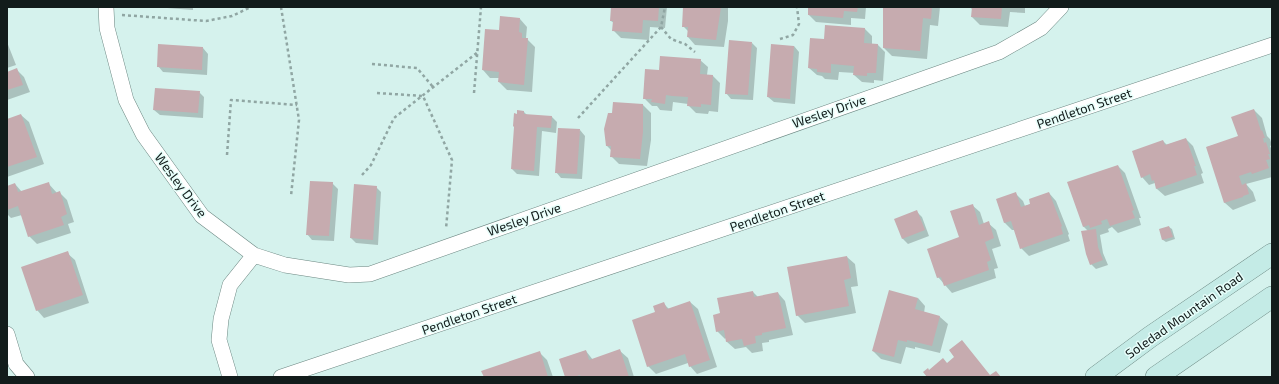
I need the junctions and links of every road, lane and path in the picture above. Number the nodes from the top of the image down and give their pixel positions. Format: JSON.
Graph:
{"nodes":[{"id":1,"x":251,"y":7,"type":"edge"},
{"id":2,"x":281,"y":7,"type":"edge"},
{"id":3,"x":482,"y":7,"type":"edge"},
{"id":4,"x":665,"y":7,"type":"edge"},
{"id":5,"x":797,"y":7,"type":"edge"},
{"id":6,"x":1061,"y":7,"type":"edge"},
{"id":7,"x":106,"y":10,"type":"edge"},
{"id":8,"x":662,"y":27,"type":"junction"},
{"id":9,"x":780,"y":39,"type":"dead end"},
{"id":10,"x":1272,"y":45,"type":"edge"},
{"id":11,"x":478,"y":52,"type":"junction"},
{"id":12,"x":695,"y":52,"type":"dead end"},
{"id":13,"x":372,"y":64,"type":"dead end"},
{"id":14,"x":433,"y":87,"type":"junction"},
{"id":15,"x":377,"y":93,"type":"dead end"},
{"id":16,"x":474,"y":93,"type":"dead end"},
{"id":17,"x":423,"y":96,"type":"junction"},
{"id":18,"x":297,"y":105,"type":"junction"},
{"id":19,"x":578,"y":118,"type":"dead end"},
{"id":20,"x":227,"y":156,"type":"dead end"},
{"id":21,"x":362,"y":175,"type":"dead end"},
{"id":22,"x":291,"y":196,"type":"dead end"},
{"id":23,"x":444,"y":247,"type":"junction"},
{"id":24,"x":1272,"y":254,"type":"edge"},
{"id":25,"x":254,"y":255,"type":"junction"},
{"id":26,"x":1272,"y":297,"type":"edge"},
{"id":27,"x":7,"y":334,"type":"edge"},
{"id":28,"x":11,"y":358,"type":"edge"},
{"id":29,"x":27,"y":377,"type":"edge"},
{"id":30,"x":230,"y":377,"type":"edge"},
{"id":31,"x":281,"y":377,"type":"edge"},
{"id":32,"x":1096,"y":377,"type":"edge"},
{"id":33,"x":1156,"y":377,"type":"edge"}],
"edges":[{"from":1,"to":7,"type":"path"},
{"from":2,"to":18,"type":"path"},
{"from":3,"to":11,"type":"path"},
{"from":4,"to":8,"type":"path"},
{"from":5,"to":9,"type":"path"},
{"from":6,"to":23,"type":"street","name":"Wesley Drive"},
{"from":7,"to":25,"type":"street","name":"Wesley Drive"},
{"from":8,"to":12,"type":"path"},
{"from":8,"to":19,"type":"path"},
{"from":10,"to":31,"type":"street","name":"Pendleton Street"},
{"from":11,"to":14,"type":"path"},
{"from":11,"to":16,"type":"path"},
{"from":13,"to":14,"type":"path"},
{"from":14,"to":17,"type":"path"},
{"from":15,"to":17,"type":"path"},
{"from":17,"to":21,"type":"path"},
{"from":17,"to":23,"type":"path"},
{"from":18,"to":20,"type":"path"},
{"from":18,"to":22,"type":"path"},
{"from":23,"to":25,"type":"street","name":"Wesley Drive"},
{"from":24,"to":32,"type":"main road","name":"Soledad Mountain Road"},
{"from":25,"to":30,"type":"street"},
{"from":26,"to":33,"type":"main road"},
{"from":27,"to":28,"type":"street"},
{"from":28,"to":29,"type":"street"}]}
